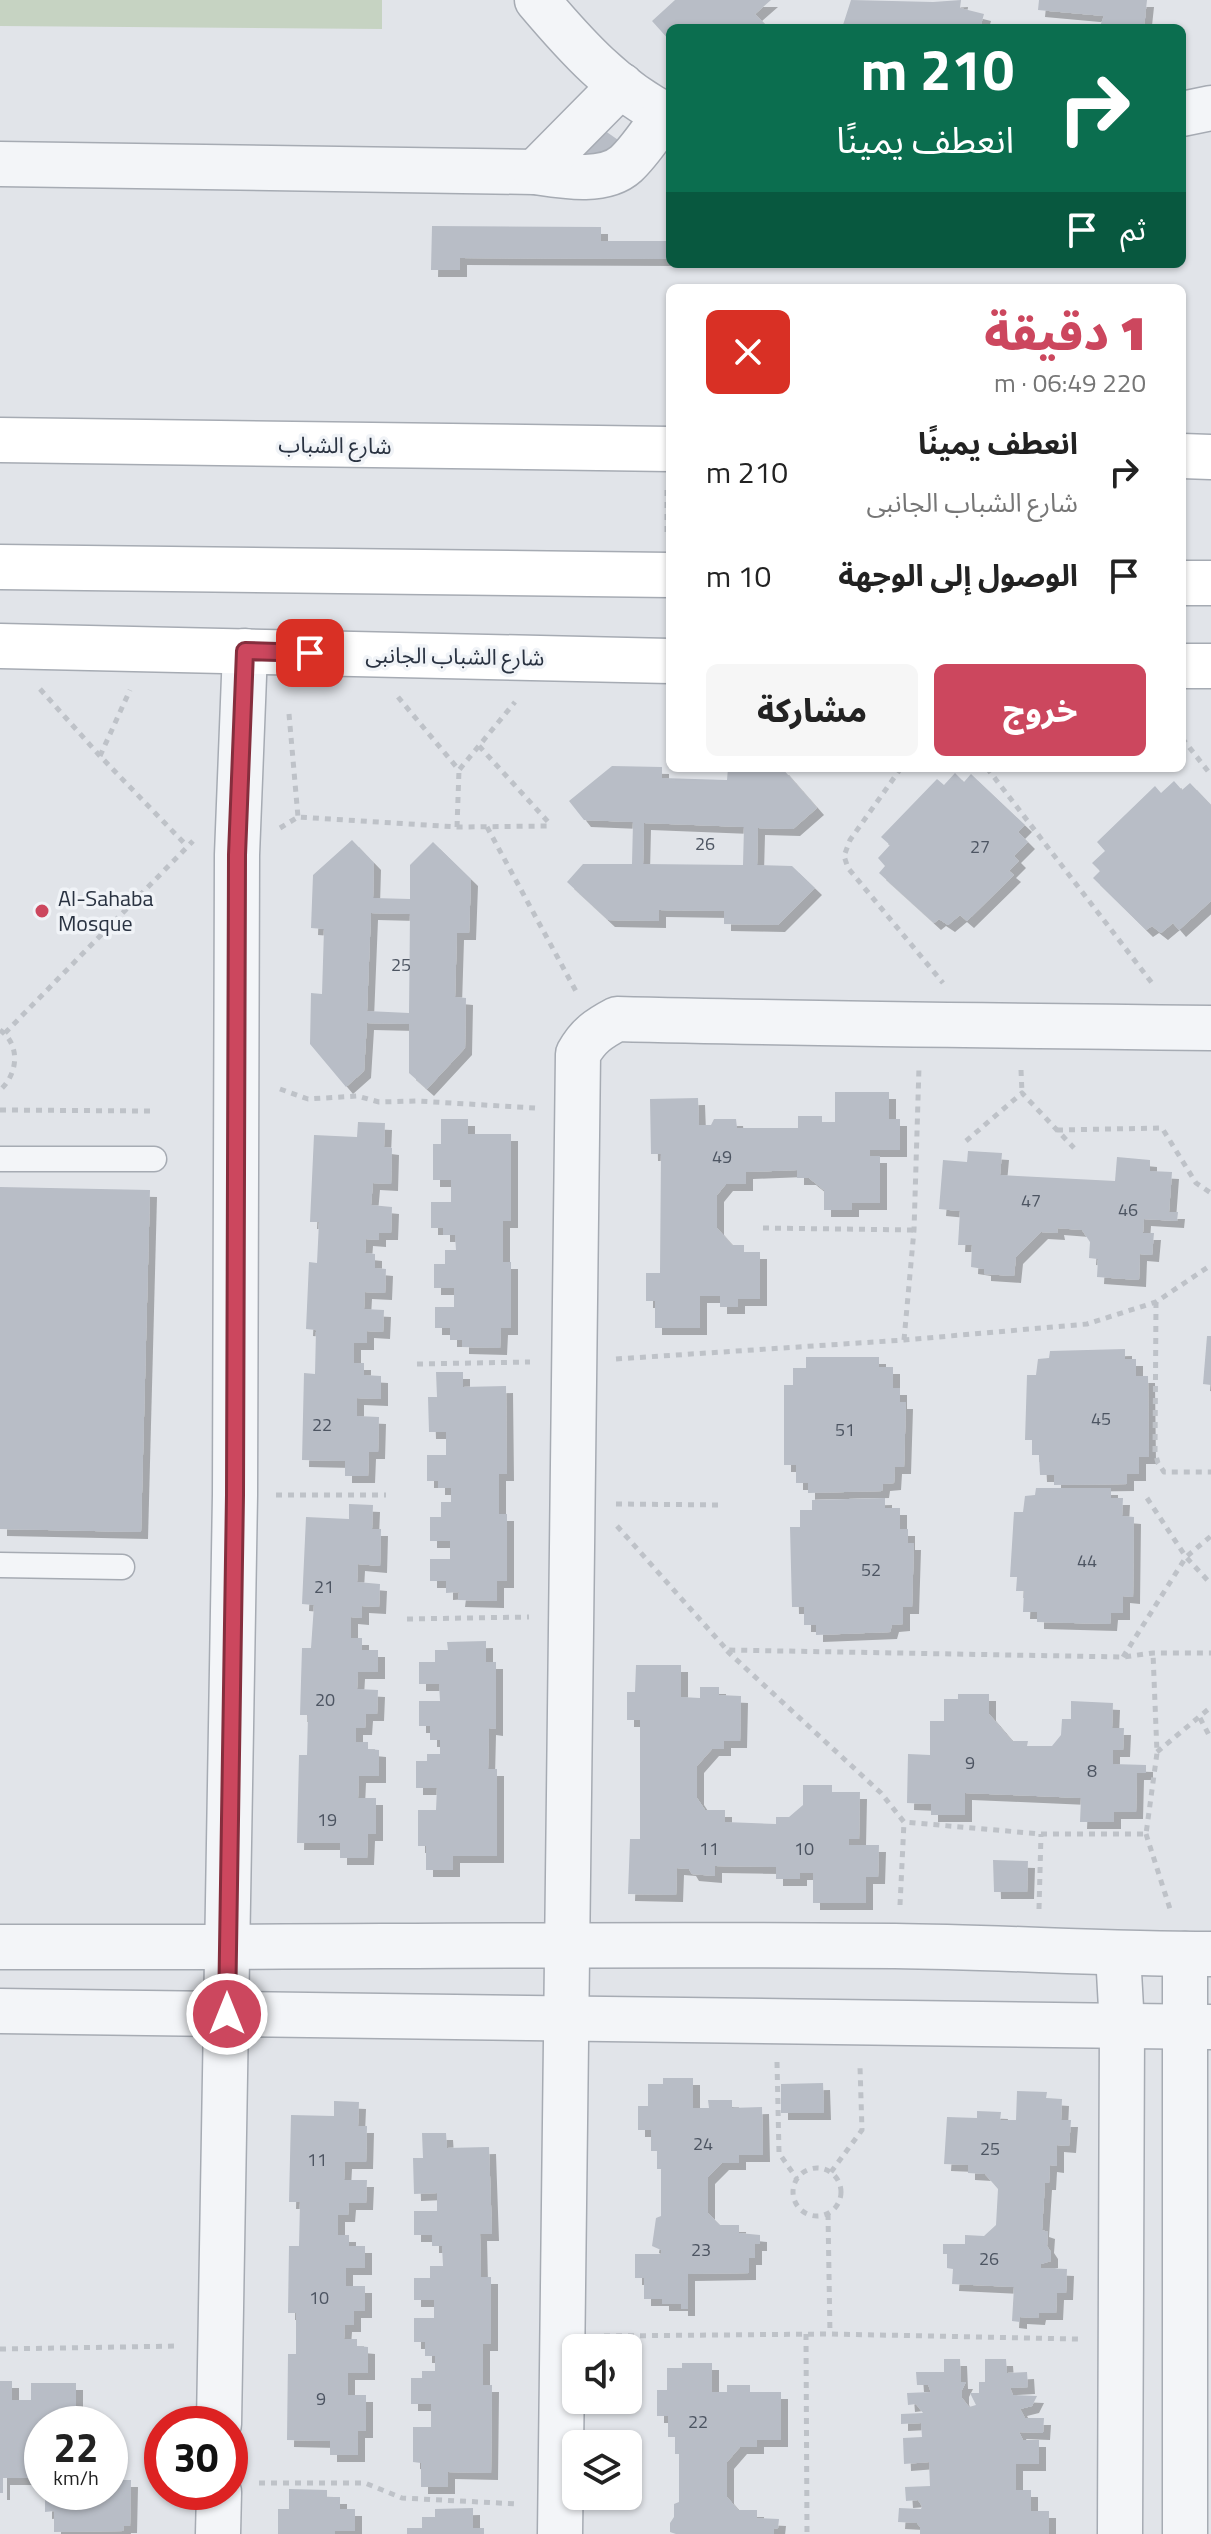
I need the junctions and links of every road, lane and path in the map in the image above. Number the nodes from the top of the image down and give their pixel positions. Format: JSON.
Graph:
{"nodes":[{"id":1,"x":537,"y":0,"type":"edge"},
{"id":2,"x":621,"y":85,"type":"junction"},
{"id":3,"x":1211,"y":108,"type":"edge"},
{"id":4,"x":1186,"y":113,"type":"edge"},
{"id":5,"x":666,"y":115,"type":"edge"},
{"id":6,"x":666,"y":118,"type":"edge"},
{"id":7,"x":0,"y":164,"type":"edge"},
{"id":8,"x":535,"y":172,"type":"junction"},
{"id":9,"x":0,"y":440,"type":"edge"},
{"id":10,"x":666,"y":449,"type":"edge"},
{"id":11,"x":1186,"y":456,"type":"edge"},
{"id":12,"x":1211,"y":457,"type":"edge"},
{"id":13,"x":0,"y":567,"type":"edge"},
{"id":14,"x":666,"y":575,"type":"edge"},
{"id":15,"x":1186,"y":583,"type":"edge"},
{"id":16,"x":1211,"y":583,"type":"edge"},
{"id":17,"x":0,"y":646,"type":"edge"},
{"id":18,"x":149,"y":649,"type":"junction"},
{"id":19,"x":265,"y":652,"type":"junction"},
{"id":20,"x":362,"y":654,"type":"junction"},
{"id":21,"x":551,"y":658,"type":"junction"},
{"id":22,"x":666,"y":661,"type":"edge"},
{"id":23,"x":1186,"y":666,"type":"edge"},
{"id":24,"x":1211,"y":666,"type":"edge"},
{"id":25,"x":1186,"y":743,"type":"edge"},
{"id":26,"x":479,"y":746,"type":"junction"},
{"id":27,"x":100,"y":756,"type":"junction"},
{"id":28,"x":459,"y":770,"type":"junction"},
{"id":29,"x":898,"y":772,"type":"edge"},
{"id":30,"x":990,"y":772,"type":"edge"},
{"id":31,"x":1211,"y":775,"type":"edge"},
{"id":32,"x":239,"y":795,"type":"junction"},
{"id":33,"x":298,"y":817,"type":"junction"},
{"id":34,"x":457,"y":827,"type":"junction"},
{"id":35,"x":487,"y":827,"type":"junction"},
{"id":36,"x":187,"y":846,"type":"junction"},
{"id":37,"x":237,"y":855,"type":"junction"},
{"id":38,"x":977,"y":1024,"type":"junction"},
{"id":39,"x":920,"y":1026,"type":"junction"},
{"id":40,"x":1198,"y":1028,"type":"edge"},
{"id":41,"x":596,"y":1030,"type":"junction"},
{"id":42,"x":3,"y":1031,"type":"edge"},
{"id":43,"x":235,"y":1073,"type":"junction"},
{"id":44,"x":0,"y":1090,"type":"edge"},
{"id":45,"x":0,"y":1110,"type":"edge"},
{"id":46,"x":150,"y":1111,"type":"dead end"},
{"id":47,"x":576,"y":1111,"type":"junction"},
{"id":48,"x":1057,"y":1130,"type":"junction"},
{"id":49,"x":966,"y":1141,"type":"dead end"},
{"id":50,"x":1074,"y":1148,"type":"dead end"},
{"id":51,"x":0,"y":1159,"type":"edge"},
{"id":52,"x":154,"y":1159,"type":"dead end"},
{"id":53,"x":1211,"y":1193,"type":"edge"},
{"id":54,"x":763,"y":1228,"type":"dead end"},
{"id":55,"x":914,"y":1230,"type":"junction"},
{"id":56,"x":1211,"y":1265,"type":"edge"},
{"id":57,"x":1156,"y":1302,"type":"junction"},
{"id":58,"x":904,"y":1340,"type":"junction"},
{"id":59,"x":573,"y":1362,"type":"junction"},
{"id":60,"x":417,"y":1364,"type":"dead end"},
{"id":61,"x":1211,"y":1472,"type":"edge"},
{"id":62,"x":235,"y":1495,"type":"junction"},
{"id":63,"x":386,"y":1495,"type":"dead end"},
{"id":64,"x":1147,"y":1498,"type":"dead end"},
{"id":65,"x":584,"y":1502,"type":"junction"},
{"id":66,"x":722,"y":1505,"type":"dead end"},
{"id":67,"x":1211,"y":1536,"type":"edge"},
{"id":68,"x":1186,"y":1557,"type":"junction"},
{"id":69,"x":0,"y":1565,"type":"edge"},
{"id":70,"x":122,"y":1567,"type":"dead end"},
{"id":71,"x":1211,"y":1584,"type":"edge"},
{"id":72,"x":570,"y":1616,"type":"junction"},
{"id":73,"x":407,"y":1619,"type":"dead end"},
{"id":74,"x":727,"y":1650,"type":"junction"},
{"id":75,"x":1153,"y":1653,"type":"junction"},
{"id":76,"x":1211,"y":1653,"type":"edge"},
{"id":77,"x":1123,"y":1657,"type":"junction"},
{"id":78,"x":1211,"y":1707,"type":"edge"},
{"id":79,"x":1200,"y":1718,"type":"junction"},
{"id":80,"x":1211,"y":1739,"type":"edge"},
{"id":81,"x":1157,"y":1753,"type":"junction"},
{"id":82,"x":904,"y":1822,"type":"junction"},
{"id":83,"x":1041,"y":1834,"type":"junction"},
{"id":84,"x":1146,"y":1834,"type":"junction"},
{"id":85,"x":567,"y":1944,"type":"junction"},
{"id":86,"x":898,"y":1946,"type":"junction"},
{"id":87,"x":0,"y":1947,"type":"edge"},
{"id":88,"x":227,"y":1948,"type":"junction"},
{"id":89,"x":1038,"y":1951,"type":"junction"},
{"id":90,"x":1118,"y":1954,"type":"junction"},
{"id":91,"x":1198,"y":1954,"type":"edge"},
{"id":92,"x":0,"y":2011,"type":"edge"},
{"id":93,"x":227,"y":2014,"type":"junction"},
{"id":94,"x":566,"y":2020,"type":"junction"},
{"id":95,"x":777,"y":2021,"type":"junction"},
{"id":96,"x":859,"y":2022,"type":"junction"},
{"id":97,"x":1122,"y":2026,"type":"junction"},
{"id":98,"x":1197,"y":2027,"type":"edge"},
{"id":99,"x":831,"y":2172,"type":"junction"},
{"id":100,"x":797,"y":2179,"type":"junction"},
{"id":101,"x":828,"y":2214,"type":"junction"},
{"id":102,"x":563,"y":2334,"type":"edge"},
{"id":103,"x":806,"y":2334,"type":"junction"},
{"id":104,"x":830,"y":2334,"type":"junction"},
{"id":105,"x":642,"y":2335,"type":"edge"},
{"id":106,"x":1121,"y":2340,"type":"junction"},
{"id":107,"x":219,"y":2345,"type":"junction"},
{"id":108,"x":0,"y":2349,"type":"edge"},
{"id":109,"x":562,"y":2397,"type":"edge"},
{"id":110,"x":219,"y":2406,"type":"edge"},
{"id":111,"x":248,"y":2487,"type":"edge"},
{"id":112,"x":225,"y":2510,"type":"edge"},
{"id":113,"x":560,"y":2520,"type":"edge"},
{"id":114,"x":218,"y":2534,"type":"edge"},
{"id":115,"x":807,"y":2534,"type":"edge"},
{"id":116,"x":1120,"y":2534,"type":"edge"},
{"id":117,"x":1185,"y":2534,"type":"edge"}],
"edges":[{"from":1,"to":2,"type":"street"},
{"from":2,"to":5,"type":"street"},
{"from":2,"to":8,"type":"street"},
{"from":3,"to":4,"type":"street"},
{"from":6,"to":8,"type":"street"},
{"from":7,"to":8,"type":"street"},
{"from":9,"to":10,"type":"main road","name":"شارع الشباب"},
{"from":11,"to":12,"type":"main road"},
{"from":13,"to":14,"type":"main road"},
{"from":15,"to":16,"type":"main road"},
{"from":17,"to":18,"type":"main road","name":"شارع الشباب الجانبى"},
{"from":17,"to":27,"type":"path"},
{"from":18,"to":19,"type":"main road","name":"شارع الشباب الجانبى"},
{"from":18,"to":27,"type":"path"},
{"from":19,"to":20,"type":"main road","name":"شارع الشباب الجانبى"},
{"from":19,"to":32,"type":"street"},
{"from":19,"to":33,"type":"path"},
{"from":20,"to":21,"type":"main road","name":"شارع الشباب الجانبى"},
{"from":20,"to":28,"type":"path"},
{"from":21,"to":22,"type":"main road","name":"شارع الشباب الجانبى"},
{"from":21,"to":26,"type":"path"},
{"from":23,"to":24,"type":"main road"},
{"from":25,"to":31,"type":"path"},
{"from":26,"to":28,"type":"path"},
{"from":26,"to":35,"type":"path"},
{"from":27,"to":36,"type":"path"},
{"from":28,"to":34,"type":"path"},
{"from":29,"to":38,"type":"path"},
{"from":30,"to":40,"type":"path"},
{"from":32,"to":36,"type":"path"},
{"from":32,"to":37,"type":"street"},
{"from":33,"to":34,"type":"path"},
{"from":33,"to":37,"type":"path"},
{"from":34,"to":35,"type":"path"},
{"from":35,"to":41,"type":"path"},
{"from":36,"to":42,"type":"path"},
{"from":37,"to":43,"type":"street"},
{"from":38,"to":39,"type":"street"},
{"from":38,"to":40,"type":"street"},
{"from":39,"to":41,"type":"street"},
{"from":39,"to":55,"type":"path"},
{"from":41,"to":47,"type":"street"},
{"from":42,"to":44,"type":"path"},
{"from":43,"to":47,"type":"path"},
{"from":43,"to":62,"type":"street"},
{"from":45,"to":46,"type":"path"},
{"from":47,"to":59,"type":"street"},
{"from":48,"to":49,"type":"path"},
{"from":48,"to":50,"type":"path"},
{"from":48,"to":53,"type":"path"},
{"from":51,"to":52,"type":"lane"},
{"from":54,"to":55,"type":"path"},
{"from":55,"to":58,"type":"path"},
{"from":56,"to":57,"type":"path"},
{"from":57,"to":58,"type":"path"},
{"from":57,"to":61,"type":"path"},
{"from":58,"to":59,"type":"path"},
{"from":59,"to":60,"type":"path"},
{"from":59,"to":65,"type":"street"},
{"from":62,"to":63,"type":"path"},
{"from":62,"to":88,"type":"street"},
{"from":64,"to":68,"type":"path"},
{"from":65,"to":66,"type":"path"},
{"from":65,"to":72,"type":"street"},
{"from":65,"to":74,"type":"path"},
{"from":67,"to":68,"type":"path"},
{"from":68,"to":71,"type":"path"},
{"from":68,"to":77,"type":"path"},
{"from":69,"to":70,"type":"lane"},
{"from":72,"to":73,"type":"path"},
{"from":72,"to":85,"type":"street"},
{"from":74,"to":77,"type":"path"},
{"from":74,"to":82,"type":"path"},
{"from":75,"to":76,"type":"path"},
{"from":75,"to":77,"type":"path"},
{"from":75,"to":81,"type":"path"},
{"from":78,"to":79,"type":"path"},
{"from":79,"to":80,"type":"path"},
{"from":79,"to":81,"type":"path"},
{"from":81,"to":84,"type":"path"},
{"from":82,"to":83,"type":"path"},
{"from":82,"to":86,"type":"path"},
{"from":83,"to":84,"type":"path"},
{"from":83,"to":89,"type":"path"},
{"from":84,"to":91,"type":"path"},
{"from":85,"to":86,"type":"street"},
{"from":85,"to":88,"type":"street"},
{"from":85,"to":94,"type":"street"},
{"from":86,"to":89,"type":"street"},
{"from":87,"to":88,"type":"street"},
{"from":88,"to":93,"type":"street"},
{"from":89,"to":90,"type":"street"},
{"from":90,"to":91,"type":"street"},
{"from":90,"to":97,"type":"street"},
{"from":91,"to":98,"type":"street"},
{"from":92,"to":93,"type":"street"},
{"from":93,"to":94,"type":"street"},
{"from":93,"to":107,"type":"street"},
{"from":94,"to":95,"type":"street"},
{"from":94,"to":102,"type":"street"},
{"from":95,"to":96,"type":"street"},
{"from":95,"to":100,"type":"path"},
{"from":96,"to":97,"type":"street"},
{"from":96,"to":99,"type":"path"},
{"from":97,"to":98,"type":"street"},
{"from":97,"to":106,"type":"street"},
{"from":98,"to":117,"type":"street"},
{"from":99,"to":100,"type":"path"},
{"from":99,"to":101,"type":"path"},
{"from":100,"to":101,"type":"path"},
{"from":101,"to":104,"type":"path"},
{"from":103,"to":104,"type":"path"},
{"from":103,"to":105,"type":"path"},
{"from":103,"to":115,"type":"path"},
{"from":104,"to":106,"type":"path"},
{"from":106,"to":116,"type":"street"},
{"from":107,"to":108,"type":"path"},
{"from":107,"to":110,"type":"street"},
{"from":109,"to":113,"type":"street"},
{"from":111,"to":113,"type":"path"},
{"from":112,"to":114,"type":"street"}]}
